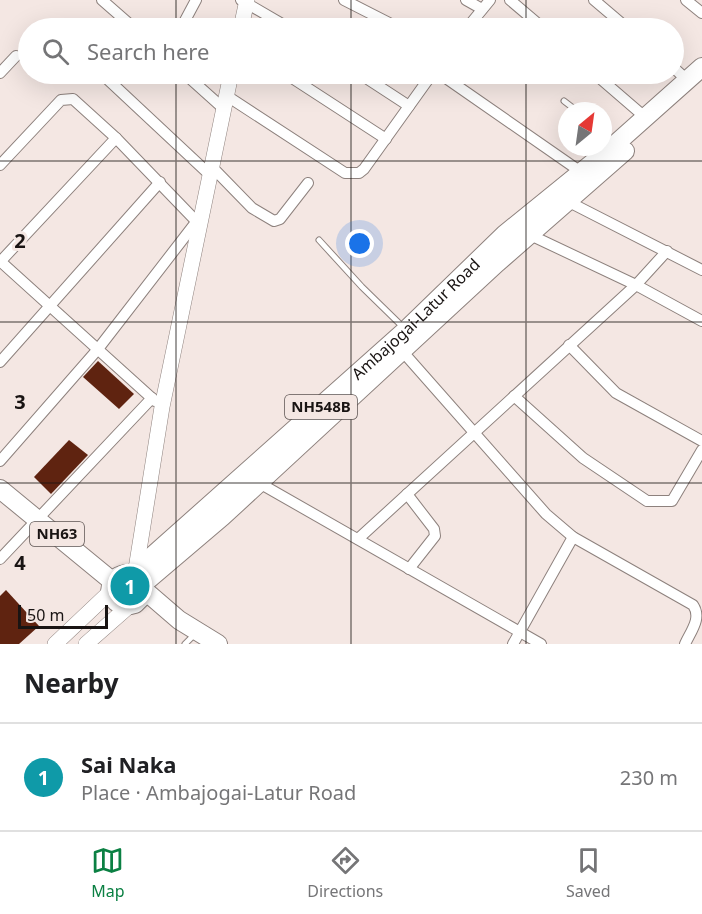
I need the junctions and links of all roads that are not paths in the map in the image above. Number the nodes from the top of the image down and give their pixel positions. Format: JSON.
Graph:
{"nodes":[{"id":1,"x":102,"y":0,"type":"edge"},
{"id":2,"x":196,"y":0,"type":"edge"},
{"id":3,"x":344,"y":0,"type":"edge"},
{"id":4,"x":466,"y":0,"type":"edge"},
{"id":5,"x":510,"y":0,"type":"edge"},
{"id":6,"x":594,"y":0,"type":"edge"},
{"id":7,"x":686,"y":0,"type":"edge"},
{"id":8,"x":244,"y":1,"type":"edge"},
{"id":9,"x":486,"y":4,"type":"edge"},
{"id":10,"x":702,"y":13,"type":"edge"},
{"id":11,"x":123,"y":18,"type":"edge"},
{"id":12,"x":186,"y":18,"type":"edge"},
{"id":13,"x":242,"y":18,"type":"edge"},
{"id":14,"x":272,"y":18,"type":"edge"},
{"id":15,"x":379,"y":18,"type":"edge"},
{"id":16,"x":475,"y":18,"type":"edge"},
{"id":17,"x":531,"y":18,"type":"edge"},
{"id":18,"x":615,"y":18,"type":"edge"},
{"id":19,"x":16,"y":57,"type":"dead end"},
{"id":20,"x":702,"y":67,"type":"edge"},
{"id":21,"x":0,"y":73,"type":"edge"},
{"id":22,"x":688,"y":76,"type":"edge"},
{"id":23,"x":113,"y":84,"type":"edge"},
{"id":24,"x":199,"y":84,"type":"edge"},
{"id":25,"x":229,"y":84,"type":"edge"},
{"id":26,"x":301,"y":84,"type":"edge"},
{"id":27,"x":375,"y":84,"type":"edge"},
{"id":28,"x":425,"y":84,"type":"edge"},
{"id":29,"x":454,"y":84,"type":"edge"},
{"id":30,"x":607,"y":84,"type":"edge"},
{"id":31,"x":680,"y":84,"type":"edge"},
{"id":32,"x":680,"y":84,"type":"edge"},
{"id":33,"x":225,"y":102,"type":"junction"},
{"id":34,"x":409,"y":106,"type":"junction"},
{"id":35,"x":646,"y":118,"type":"junction"},
{"id":36,"x":116,"y":138,"type":"junction"},
{"id":37,"x":386,"y":139,"type":"junction"},
{"id":38,"x":0,"y":165,"type":"edge"},
{"id":39,"x":211,"y":171,"type":"junction"},
{"id":40,"x":581,"y":172,"type":"junction"},
{"id":41,"x":160,"y":182,"type":"junction"},
{"id":42,"x":308,"y":183,"type":"dead end"},
{"id":43,"x":569,"y":202,"type":"junction"},
{"id":44,"x":199,"y":218,"type":"junction"},
{"id":45,"x":523,"y":230,"type":"junction"},
{"id":46,"x":319,"y":240,"type":"dead end"},
{"id":47,"x":667,"y":251,"type":"junction"},
{"id":48,"x":0,"y":262,"type":"edge"},
{"id":49,"x":702,"y":270,"type":"edge"},
{"id":50,"x":636,"y":285,"type":"junction"},
{"id":51,"x":51,"y":306,"type":"junction"},
{"id":52,"x":702,"y":321,"type":"edge"},
{"id":53,"x":406,"y":330,"type":"junction"},
{"id":54,"x":569,"y":345,"type":"junction"},
{"id":55,"x":98,"y":349,"type":"junction"},
{"id":56,"x":403,"y":352,"type":"junction"},
{"id":57,"x":0,"y":362,"type":"edge"},
{"id":58,"x":514,"y":396,"type":"junction"},
{"id":59,"x":157,"y":403,"type":"junction"},
{"id":60,"x":474,"y":432,"type":"junction"},
{"id":61,"x":702,"y":441,"type":"edge"},
{"id":62,"x":702,"y":450,"type":"edge"},
{"id":63,"x":0,"y":461,"type":"edge"},
{"id":64,"x":253,"y":479,"type":"junction"},
{"id":65,"x":0,"y":489,"type":"edge"},
{"id":66,"x":407,"y":494,"type":"junction"},
{"id":67,"x":38,"y":519,"type":"junction"},
{"id":68,"x":573,"y":537,"type":"junction"},
{"id":69,"x":358,"y":539,"type":"junction"},
{"id":70,"x":0,"y":559,"type":"edge"},
{"id":71,"x":409,"y":569,"type":"junction"},
{"id":72,"x":111,"y":586,"type":"junction"},
{"id":73,"x":136,"y":588,"type":"junction"},
{"id":74,"x":198,"y":631,"type":"junction"},
{"id":75,"x":520,"y":632,"type":"junction"},
{"id":76,"x":55,"y":644,"type":"edge"},
{"id":77,"x":86,"y":644,"type":"edge"},
{"id":78,"x":185,"y":644,"type":"edge"},
{"id":79,"x":218,"y":644,"type":"edge"},
{"id":80,"x":513,"y":644,"type":"edge"},
{"id":81,"x":541,"y":644,"type":"edge"},
{"id":82,"x":685,"y":644,"type":"edge"}],
"edges":[{"from":1,"to":11,"type":"street"},
{"from":2,"to":12,"type":"street"},
{"from":3,"to":15,"type":"street"},
{"from":4,"to":9,"type":"street"},
{"from":5,"to":17,"type":"street"},
{"from":6,"to":18,"type":"street"},
{"from":7,"to":10,"type":"street"},
{"from":8,"to":13,"type":"main road"},
{"from":8,"to":14,"type":"street"},
{"from":9,"to":16,"type":"street"},
{"from":19,"to":21,"type":"street"},
{"from":20,"to":22,"type":"highway","name":"Ambajogai-Latur Road","number":"NH548B"},
{"from":23,"to":39,"type":"street"},
{"from":24,"to":33,"type":"street"},
{"from":25,"to":33,"type":"main road"},
{"from":26,"to":37,"type":"street"},
{"from":27,"to":34,"type":"street"},
{"from":28,"to":34,"type":"street"},
{"from":29,"to":40,"type":"street"},
{"from":30,"to":35,"type":"street"},
{"from":31,"to":35,"type":"highway","name":"Ambajogai-Latur Road","number":"NH548B"},
{"from":32,"to":43,"type":"highway","number":"NH548B"},
{"from":33,"to":37,"type":"street"},
{"from":33,"to":39,"type":"main road"},
{"from":34,"to":37,"type":"street"},
{"from":35,"to":40,"type":"highway","name":"Ambajogai-Latur Road","number":"NH548B"},
{"from":36,"to":38,"type":"street"},
{"from":36,"to":41,"type":"street"},
{"from":36,"to":48,"type":"street"},
{"from":39,"to":42,"type":"street"},
{"from":39,"to":44,"type":"main road"},
{"from":40,"to":45,"type":"highway","name":"Ambajogai-Latur Road","number":"NH548B"},
{"from":41,"to":44,"type":"street"},
{"from":41,"to":51,"type":"street"},
{"from":43,"to":45,"type":"highway","number":"NH548B"},
{"from":43,"to":47,"type":"street"},
{"from":44,"to":55,"type":"street"},
{"from":44,"to":59,"type":"main road"},
{"from":45,"to":50,"type":"street"},
{"from":45,"to":53,"type":"highway","name":"Ambajogai-Latur Road","number":"NH548B"},
{"from":45,"to":56,"type":"highway","number":"NH548B"},
{"from":46,"to":53,"type":"lane"},
{"from":47,"to":49,"type":"street"},
{"from":47,"to":50,"type":"street"},
{"from":48,"to":51,"type":"street"},
{"from":50,"to":52,"type":"street"},
{"from":50,"to":54,"type":"street"},
{"from":51,"to":55,"type":"street"},
{"from":51,"to":57,"type":"street"},
{"from":53,"to":64,"type":"highway","name":"Ambajogai-Latur Road","number":"NH548B"},
{"from":54,"to":58,"type":"street"},
{"from":54,"to":61,"type":"street"},
{"from":55,"to":59,"type":"street"},
{"from":55,"to":63,"type":"street"},
{"from":56,"to":60,"type":"street"},
{"from":56,"to":64,"type":"highway","number":"NH548B"},
{"from":58,"to":60,"type":"street"},
{"from":58,"to":62,"type":"street"},
{"from":59,"to":67,"type":"street"},
{"from":59,"to":73,"type":"main road"},
{"from":60,"to":66,"type":"street"},
{"from":60,"to":68,"type":"street"},
{"from":64,"to":69,"type":"street"},
{"from":64,"to":73,"type":"highway","name":"Ambajogai-Latur Road","number":"NH548B"},
{"from":65,"to":67,"type":"highway","number":"NH63"},
{"from":66,"to":69,"type":"street"},
{"from":66,"to":71,"type":"street"},
{"from":67,"to":70,"type":"street"},
{"from":67,"to":72,"type":"highway","number":"NH63"},
{"from":68,"to":75,"type":"street"},
{"from":68,"to":82,"type":"street"},
{"from":69,"to":71,"type":"street"},
{"from":71,"to":75,"type":"street"},
{"from":72,"to":73,"type":"highway","name":"Ambajogai-Latur Road","number":"NH548B"},
{"from":72,"to":73,"type":"highway"},
{"from":72,"to":76,"type":"main road","name":"Ambajogai-Latur Road"},
{"from":73,"to":74,"type":"highway"},
{"from":73,"to":77,"type":"main road","name":"Ambajogai-Latur Road"},
{"from":74,"to":78,"type":"lane"},
{"from":74,"to":79,"type":"highway"},
{"from":75,"to":80,"type":"street"},
{"from":75,"to":81,"type":"street"}]}
